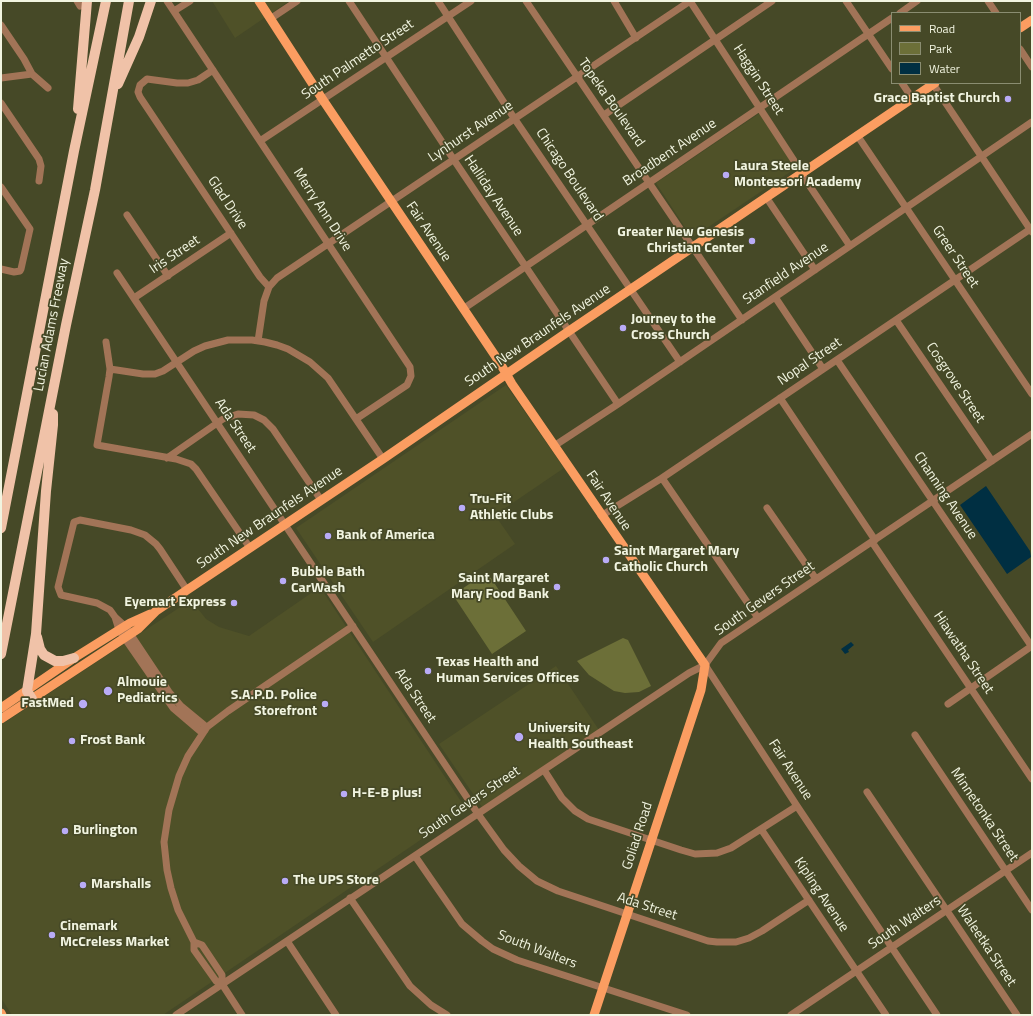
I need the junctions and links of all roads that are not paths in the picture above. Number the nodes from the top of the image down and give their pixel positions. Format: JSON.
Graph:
{"nodes":[{"id":1,"x":106,"y":1,"type":"edge"},
{"id":2,"x":129,"y":1,"type":"edge"},
{"id":3,"x":151,"y":1,"type":"edge"},
{"id":4,"x":167,"y":1,"type":"edge"},
{"id":5,"x":190,"y":1,"type":"edge"},
{"id":6,"x":258,"y":1,"type":"edge"},
{"id":7,"x":297,"y":1,"type":"edge"},
{"id":8,"x":349,"y":1,"type":"edge"},
{"id":9,"x":438,"y":1,"type":"edge"},
{"id":10,"x":471,"y":1,"type":"edge"},
{"id":11,"x":526,"y":1,"type":"edge"},
{"id":12,"x":614,"y":1,"type":"edge"},
{"id":13,"x":690,"y":1,"type":"edge"},
{"id":14,"x":772,"y":1,"type":"edge"},
{"id":15,"x":846,"y":1,"type":"edge"},
{"id":16,"x":917,"y":1,"type":"edge"},
{"id":17,"x":988,"y":1,"type":"edge"},
{"id":18,"x":81,"y":3,"type":"edge"},
{"id":19,"x":174,"y":11,"type":"junction"},
{"id":20,"x":901,"y":12,"type":"edge"},
{"id":21,"x":995,"y":12,"type":"edge"},
{"id":22,"x":448,"y":16,"type":"junction"},
{"id":23,"x":270,"y":19,"type":"junction"},
{"id":24,"x":891,"y":19,"type":"edge"},
{"id":25,"x":1032,"y":20,"type":"edge"},
{"id":26,"x":1,"y":25,"type":"edge"},
{"id":27,"x":1021,"y":27,"type":"edge"},
{"id":28,"x":868,"y":34,"type":"junction"},
{"id":29,"x":636,"y":38,"type":"junction"},
{"id":30,"x":716,"y":39,"type":"junction"},
{"id":31,"x":1021,"y":50,"type":"edge"},
{"id":32,"x":386,"y":58,"type":"junction"},
{"id":33,"x":1032,"y":67,"type":"edge"},
{"id":34,"x":891,"y":68,"type":"edge"},
{"id":35,"x":213,"y":70,"type":"junction"},
{"id":36,"x":32,"y":74,"type":"junction"},
{"id":37,"x":576,"y":76,"type":"junction"},
{"id":38,"x":1,"y":78,"type":"edge"},
{"id":39,"x":903,"y":84,"type":"edge"},
{"id":40,"x":934,"y":84,"type":"edge"},
{"id":41,"x":48,"y":88,"type":"dead end"},
{"id":42,"x":112,"y":97,"type":"junction"},
{"id":43,"x":912,"y":98,"type":"junction"},
{"id":44,"x":322,"y":100,"type":"junction"},
{"id":45,"x":1,"y":103,"type":"edge"},
{"id":46,"x":760,"y":108,"type":"junction"},
{"id":47,"x":604,"y":115,"type":"junction"},
{"id":48,"x":514,"y":118,"type":"junction"},
{"id":49,"x":1032,"y":122,"type":"edge"},
{"id":50,"x":858,"y":135,"type":"junction"},
{"id":51,"x":260,"y":141,"type":"junction"},
{"id":52,"x":74,"y":151,"type":"junction"},
{"id":53,"x":981,"y":157,"type":"junction"},
{"id":54,"x":454,"y":160,"type":"junction"},
{"id":55,"x":802,"y":173,"type":"junction"},
{"id":56,"x":39,"y":181,"type":"dead end"},
{"id":57,"x":650,"y":183,"type":"junction"},
{"id":58,"x":1,"y":187,"type":"edge"},
{"id":59,"x":766,"y":197,"type":"junction"},
{"id":60,"x":391,"y":202,"type":"junction"},
{"id":61,"x":906,"y":208,"type":"junction"},
{"id":62,"x":127,"y":215,"type":"dead end"},
{"id":63,"x":587,"y":225,"type":"junction"},
{"id":64,"x":1031,"y":230,"type":"edge"},
{"id":65,"x":231,"y":233,"type":"junction"},
{"id":66,"x":329,"y":244,"type":"junction"},
{"id":67,"x":850,"y":246,"type":"junction"},
{"id":68,"x":693,"y":247,"type":"junction"},
{"id":69,"x":526,"y":267,"type":"junction"},
{"id":70,"x":1,"y":269,"type":"edge"},
{"id":71,"x":815,"y":270,"type":"junction"},
{"id":72,"x":116,"y":273,"type":"dead end"},
{"id":73,"x":168,"y":276,"type":"junction"},
{"id":74,"x":955,"y":280,"type":"junction"},
{"id":75,"x":270,"y":286,"type":"junction"},
{"id":76,"x":631,"y":290,"type":"junction"},
{"id":77,"x":775,"y":297,"type":"junction"},
{"id":78,"x":134,"y":298,"type":"junction"},
{"id":79,"x":463,"y":309,"type":"junction"},
{"id":80,"x":742,"y":320,"type":"junction"},
{"id":81,"x":896,"y":320,"type":"junction"},
{"id":82,"x":569,"y":331,"type":"junction"},
{"id":83,"x":258,"y":341,"type":"junction"},
{"id":84,"x":106,"y":342,"type":"dead end"},
{"id":85,"x":837,"y":360,"type":"junction"},
{"id":86,"x":680,"y":362,"type":"junction"},
{"id":87,"x":177,"y":363,"type":"junction"},
{"id":88,"x":110,"y":369,"type":"junction"},
{"id":89,"x":823,"y":369,"type":"junction"},
{"id":90,"x":506,"y":374,"type":"junction"},
{"id":91,"x":30,"y":377,"type":"junction"},
{"id":92,"x":52,"y":394,"type":"junction"},
{"id":93,"x":1032,"y":394,"type":"edge"},
{"id":94,"x":780,"y":398,"type":"junction"},
{"id":95,"x":618,"y":404,"type":"junction"},
{"id":96,"x":356,"y":419,"type":"junction"},
{"id":97,"x":217,"y":424,"type":"junction"},
{"id":98,"x":1032,"y":434,"type":"edge"},
{"id":99,"x":554,"y":446,"type":"junction"},
{"id":100,"x":168,"y":458,"type":"junction"},
{"id":101,"x":383,"y":459,"type":"junction"},
{"id":102,"x":992,"y":461,"type":"junction"},
{"id":103,"x":662,"y":478,"type":"junction"},
{"id":104,"x":1,"y":492,"type":"edge"},
{"id":105,"x":321,"y":500,"type":"junction"},
{"id":106,"x":933,"y":501,"type":"junction"},
{"id":107,"x":767,"y":508,"type":"dead end"},
{"id":108,"x":601,"y":516,"type":"junction"},
{"id":109,"x":285,"y":525,"type":"junction"},
{"id":110,"x":1,"y":528,"type":"edge"},
{"id":111,"x":873,"y":541,"type":"junction"},
{"id":112,"x":250,"y":548,"type":"junction"},
{"id":113,"x":816,"y":579,"type":"junction"},
{"id":114,"x":187,"y":590,"type":"junction"},
{"id":115,"x":758,"y":618,"type":"junction"},
{"id":116,"x":353,"y":626,"type":"junction"},
{"id":117,"x":124,"y":632,"type":"junction"},
{"id":118,"x":36,"y":634,"type":"junction"},
{"id":119,"x":1032,"y":646,"type":"edge"},
{"id":120,"x":1,"y":654,"type":"edge"},
{"id":121,"x":74,"y":658,"type":"junction"},
{"id":122,"x":705,"y":665,"type":"junction"},
{"id":123,"x":971,"y":688,"type":"junction"},
{"id":124,"x":29,"y":695,"type":"junction"},
{"id":125,"x":948,"y":704,"type":"dead end"},
{"id":126,"x":1,"y":708,"type":"edge"},
{"id":127,"x":1,"y":719,"type":"edge"},
{"id":128,"x":205,"y":730,"type":"junction"},
{"id":129,"x":915,"y":735,"type":"dead end"},
{"id":130,"x":544,"y":770,"type":"junction"},
{"id":131,"x":1032,"y":779,"type":"edge"},
{"id":132,"x":867,"y":792,"type":"dead end"},
{"id":133,"x":797,"y":806,"type":"junction"},
{"id":134,"x":478,"y":814,"type":"junction"},
{"id":135,"x":761,"y":829,"type":"junction"},
{"id":136,"x":652,"y":841,"type":"junction"},
{"id":137,"x":1032,"y":853,"type":"edge"},
{"id":138,"x":415,"y":856,"type":"junction"},
{"id":139,"x":1006,"y":871,"type":"junction"},
{"id":140,"x":350,"y":898,"type":"junction"},
{"id":141,"x":809,"y":900,"type":"junction"},
{"id":142,"x":1032,"y":910,"type":"edge"},
{"id":143,"x":947,"y":911,"type":"junction"},
{"id":144,"x":628,"y":914,"type":"junction"},
{"id":145,"x":286,"y":941,"type":"junction"},
{"id":146,"x":892,"y":948,"type":"junction"},
{"id":147,"x":857,"y":971,"type":"junction"},
{"id":148,"x":222,"y":984,"type":"junction"},
{"id":149,"x":603,"y":988,"type":"junction"},
{"id":150,"x":176,"y":1015,"type":"edge"},
{"id":151,"x":242,"y":1015,"type":"edge"},
{"id":152,"x":336,"y":1015,"type":"edge"},
{"id":153,"x":447,"y":1015,"type":"edge"},
{"id":154,"x":594,"y":1015,"type":"edge"},
{"id":155,"x":687,"y":1015,"type":"edge"},
{"id":156,"x":792,"y":1015,"type":"edge"},
{"id":157,"x":886,"y":1015,"type":"edge"},
{"id":158,"x":938,"y":1015,"type":"edge"},
{"id":159,"x":1017,"y":1015,"type":"edge"}],
"edges":[{"from":1,"to":52,"type":"highway","name":"Lucian Adams Freeway"},
{"from":2,"to":42,"type":"highway","name":"Lucian Adams Freeway"},
{"from":3,"to":42,"type":"highway"},
{"from":4,"to":19,"type":"street","name":"Merry Ann Drive"},
{"from":5,"to":19,"type":"street"},
{"from":6,"to":23,"type":"main road","name":"Fair Avenue"},
{"from":7,"to":23,"type":"street"},
{"from":8,"to":32,"type":"street","name":"Halliday Avenue"},
{"from":9,"to":22,"type":"street","name":"Chicago Boulevard"},
{"from":10,"to":22,"type":"street","name":"South Palmetto Street"},
{"from":11,"to":37,"type":"street","name":"Topeka Boulevard"},
{"from":12,"to":29,"type":"street"},
{"from":13,"to":29,"type":"street","name":"Lynhurst Avenue"},
{"from":13,"to":30,"type":"street","name":"Haggin Street"},
{"from":14,"to":30,"type":"street"},
{"from":15,"to":28,"type":"street"},
{"from":16,"to":20,"type":"street"},
{"from":17,"to":21,"type":"street"},
{"from":18,"to":52,"type":"highway"},
{"from":19,"to":35,"type":"street","name":"Merry Ann Drive"},
{"from":22,"to":32,"type":"street","name":"South Palmetto Street"},
{"from":22,"to":48,"type":"street","name":"Chicago Boulevard"},
{"from":23,"to":44,"type":"main road","name":"Fair Avenue"},
{"from":24,"to":28,"type":"street","name":"Broadbent Avenue"},
{"from":25,"to":27,"type":"main road"},
{"from":26,"to":36,"type":"street"},
{"from":28,"to":34,"type":"street"},
{"from":28,"to":46,"type":"street","name":"Broadbent Avenue"},
{"from":29,"to":37,"type":"street","name":"Lynhurst Avenue"},
{"from":30,"to":46,"type":"street","name":"Haggin Street"},
{"from":30,"to":47,"type":"street"},
{"from":31,"to":33,"type":"street"},
{"from":32,"to":44,"type":"street","name":"South Palmetto Street"},
{"from":32,"to":54,"type":"street","name":"Halliday Avenue"},
{"from":35,"to":51,"type":"street","name":"Merry Ann Drive"},
{"from":35,"to":65,"type":"street","name":"Glad Drive"},
{"from":36,"to":38,"type":"street"},
{"from":36,"to":41,"type":"street"},
{"from":37,"to":47,"type":"street","name":"Topeka Boulevard"},
{"from":37,"to":48,"type":"street","name":"Lynhurst Avenue"},
{"from":39,"to":43,"type":"street"},
{"from":40,"to":43,"type":"main road","name":"South New Braunfels Avenue"},
{"from":40,"to":53,"type":"street"},
{"from":42,"to":92,"type":"highway","name":"Lucian Adams Freeway"},
{"from":43,"to":50,"type":"main road","name":"South New Braunfels Avenue"},
{"from":44,"to":51,"type":"street","name":"South Palmetto Street"},
{"from":44,"to":60,"type":"main road","name":"Fair Avenue"},
{"from":45,"to":56,"type":"street"},
{"from":46,"to":55,"type":"street","name":"Haggin Street"},
{"from":46,"to":57,"type":"street","name":"Broadbent Avenue"},
{"from":47,"to":57,"type":"street","name":"Topeka Boulevard"},
{"from":48,"to":54,"type":"street","name":"Lynhurst Avenue"},
{"from":48,"to":63,"type":"street","name":"Chicago Boulevard"},
{"from":49,"to":53,"type":"street","name":"Stanfield Avenue"},
{"from":50,"to":55,"type":"main road","name":"South New Braunfels Avenue"},
{"from":50,"to":61,"type":"street","name":"Greer Street"},
{"from":51,"to":66,"type":"street","name":"Merry Ann Drive"},
{"from":52,"to":91,"type":"highway","name":"Lucian Adams Freeway"},
{"from":53,"to":61,"type":"street","name":"Stanfield Avenue"},
{"from":53,"to":64,"type":"street"},
{"from":54,"to":60,"type":"street","name":"Lynhurst Avenue"},
{"from":54,"to":69,"type":"street","name":"Halliday Avenue"},
{"from":55,"to":59,"type":"main road","name":"South New Braunfels Avenue"},
{"from":55,"to":67,"type":"street","name":"Haggin Street"},
{"from":57,"to":63,"type":"street","name":"Broadbent Avenue"},
{"from":57,"to":68,"type":"street","name":"Topeka Boulevard"},
{"from":58,"to":70,"type":"street"},
{"from":59,"to":68,"type":"main road","name":"South New Braunfels Avenue"},
{"from":59,"to":71,"type":"street"},
{"from":60,"to":66,"type":"street","name":"Lynhurst Avenue"},
{"from":60,"to":79,"type":"main road","name":"Fair Avenue"},
{"from":61,"to":67,"type":"street","name":"Stanfield Avenue"},
{"from":61,"to":74,"type":"street","name":"Greer Street"},
{"from":62,"to":73,"type":"street"},
{"from":63,"to":69,"type":"street","name":"Broadbent Avenue"},
{"from":63,"to":76,"type":"street","name":"Chicago Boulevard"},
{"from":64,"to":74,"type":"street","name":"Nopal Street"},
{"from":65,"to":73,"type":"street","name":"Iris Street"},
{"from":65,"to":75,"type":"street","name":"Glad Drive"},
{"from":66,"to":75,"type":"street","name":"Lynhurst Avenue"},
{"from":66,"to":96,"type":"street","name":"Merry Ann Drive"},
{"from":67,"to":71,"type":"street","name":"Stanfield Avenue"},
{"from":68,"to":76,"type":"main road","name":"South New Braunfels Avenue"},
{"from":68,"to":80,"type":"street","name":"Topeka Boulevard"},
{"from":69,"to":79,"type":"street","name":"Broadbent Avenue"},
{"from":69,"to":82,"type":"street","name":"Halliday Avenue"},
{"from":71,"to":77,"type":"street","name":"Stanfield Avenue"},
{"from":72,"to":78,"type":"street","name":"Ada Street"},
{"from":73,"to":78,"type":"street","name":"Iris Street"},
{"from":74,"to":81,"type":"street","name":"Nopal Street"},
{"from":74,"to":93,"type":"street","name":"Greer Street"},
{"from":75,"to":83,"type":"street"},
{"from":76,"to":82,"type":"main road","name":"South New Braunfels Avenue"},
{"from":76,"to":86,"type":"street","name":"Chicago Boulevard"},
{"from":77,"to":80,"type":"street","name":"Stanfield Avenue"},
{"from":77,"to":89,"type":"street"},
{"from":78,"to":87,"type":"street","name":"Ada Street"},
{"from":79,"to":90,"type":"main road","name":"Fair Avenue"},
{"from":80,"to":86,"type":"street","name":"Stanfield Avenue"},
{"from":81,"to":85,"type":"street","name":"Nopal Street"},
{"from":81,"to":102,"type":"street","name":"Cosgrove Street"},
{"from":82,"to":90,"type":"main road","name":"South New Braunfels Avenue"},
{"from":82,"to":95,"type":"street","name":"Halliday Avenue"},
{"from":83,"to":87,"type":"street"},
{"from":83,"to":96,"type":"street"},
{"from":84,"to":88,"type":"street"},
{"from":85,"to":89,"type":"street","name":"Nopal Street"},
{"from":85,"to":106,"type":"street","name":"Channing Avenue"},
{"from":86,"to":95,"type":"street","name":"Stanfield Avenue"},
{"from":87,"to":88,"type":"street"},
{"from":87,"to":97,"type":"street","name":"Ada Street"},
{"from":88,"to":100,"type":"street"},
{"from":89,"to":94,"type":"street","name":"Nopal Street"},
{"from":90,"to":99,"type":"main road","name":"Fair Avenue"},
{"from":90,"to":101,"type":"main road","name":"South New Braunfels Avenue"},
{"from":91,"to":104,"type":"highway"},
{"from":91,"to":110,"type":"highway","name":"Lucian Adams Freeway"},
{"from":92,"to":118,"type":"highway"},
{"from":92,"to":120,"type":"highway","name":"Lucian Adams Freeway"},
{"from":94,"to":103,"type":"street","name":"Nopal Street"},
{"from":94,"to":111,"type":"street","name":"Hiawatha Street"},
{"from":95,"to":99,"type":"street","name":"Stanfield Avenue"},
{"from":96,"to":101,"type":"street"},
{"from":97,"to":100,"type":"street"},
{"from":97,"to":105,"type":"street"},
{"from":97,"to":109,"type":"street","name":"Ada Street"},
{"from":98,"to":102,"type":"street","name":"South Gevers Street"},
{"from":99,"to":108,"type":"main road","name":"Fair Avenue"},
{"from":100,"to":112,"type":"street"},
{"from":101,"to":105,"type":"main road","name":"South New Braunfels Avenue"},
{"from":102,"to":106,"type":"street","name":"South Gevers Street"},
{"from":103,"to":108,"type":"street","name":"Nopal Street"},
{"from":103,"to":115,"type":"street"},
{"from":105,"to":109,"type":"main road","name":"South New Braunfels Avenue"},
{"from":106,"to":111,"type":"street","name":"South Gevers Street"},
{"from":106,"to":119,"type":"street","name":"Channing Avenue"},
{"from":107,"to":113,"type":"street"},
{"from":108,"to":122,"type":"main road","name":"Fair Avenue"},
{"from":109,"to":112,"type":"main road","name":"South New Braunfels Avenue"},
{"from":109,"to":116,"type":"street","name":"Ada Street"},
{"from":111,"to":113,"type":"street","name":"South Gevers Street"},
{"from":111,"to":123,"type":"street","name":"Hiawatha Street"},
{"from":112,"to":114,"type":"main road","name":"South New Braunfels Avenue"},
{"from":113,"to":115,"type":"street","name":"South Gevers Street"},
{"from":114,"to":117,"type":"main road","name":"South New Braunfels Avenue"},
{"from":114,"to":117,"type":"street"},
{"from":115,"to":122,"type":"street","name":"South Gevers Street"},
{"from":116,"to":128,"type":"street"},
{"from":116,"to":134,"type":"street","name":"Ada Street"},
{"from":117,"to":121,"type":"main road","name":"South New Braunfels Avenue"},
{"from":117,"to":124,"type":"main road","name":"South New Braunfels Avenue"},
{"from":117,"to":128,"type":"street"},
{"from":118,"to":121,"type":"highway"},
{"from":118,"to":124,"type":"highway"},
{"from":119,"to":123,"type":"street"},
{"from":121,"to":124,"type":"main road","name":"South New Braunfels Avenue"},
{"from":122,"to":130,"type":"street","name":"South Gevers Street"},
{"from":122,"to":133,"type":"street","name":"Fair Avenue"},
{"from":122,"to":136,"type":"main road","name":"Goliad Road"},
{"from":123,"to":125,"type":"street"},
{"from":123,"to":131,"type":"street","name":"Hiawatha Street"},
{"from":124,"to":126,"type":"main road","name":"South New Braunfels Avenue"},
{"from":124,"to":127,"type":"main road","name":"South New Braunfels Avenue"},
{"from":128,"to":148,"type":"street"},
{"from":129,"to":139,"type":"street","name":"Minnetonka Street"},
{"from":130,"to":134,"type":"street","name":"South Gevers Street"},
{"from":130,"to":136,"type":"street"},
{"from":132,"to":143,"type":"street","name":"Waleetka Street"},
{"from":133,"to":135,"type":"street"},
{"from":133,"to":146,"type":"street","name":"Fair Avenue"},
{"from":134,"to":138,"type":"street","name":"South Gevers Street"},
{"from":134,"to":144,"type":"street","name":"Ada Street"},
{"from":135,"to":136,"type":"street"},
{"from":135,"to":141,"type":"street","name":"Kipling Avenue"},
{"from":136,"to":144,"type":"main road","name":"Goliad Road"},
{"from":137,"to":139,"type":"street","name":"South Walters"},
{"from":138,"to":140,"type":"street","name":"South Gevers Street"},
{"from":138,"to":149,"type":"street","name":"South Walters"},
{"from":139,"to":142,"type":"street","name":"Minnetonka Street"},
{"from":139,"to":143,"type":"street","name":"South Walters"},
{"from":140,"to":145,"type":"street","name":"South Gevers Street"},
{"from":140,"to":153,"type":"street"},
{"from":141,"to":144,"type":"street","name":"Ada Street"},
{"from":141,"to":147,"type":"street","name":"Kipling Avenue"},
{"from":143,"to":146,"type":"street","name":"South Walters"},
{"from":143,"to":159,"type":"street","name":"Waleetka Street"},
{"from":144,"to":149,"type":"main road","name":"Goliad Road"},
{"from":145,"to":148,"type":"street","name":"South Gevers Street"},
{"from":145,"to":152,"type":"street"},
{"from":146,"to":147,"type":"street","name":"South Walters"},
{"from":146,"to":158,"type":"street","name":"Fair Avenue"},
{"from":147,"to":156,"type":"street","name":"South Walters"},
{"from":147,"to":157,"type":"street","name":"Kipling Avenue"},
{"from":148,"to":150,"type":"street","name":"South Gevers Street"},
{"from":148,"to":151,"type":"street"},
{"from":149,"to":154,"type":"main road","name":"Goliad Road"},
{"from":149,"to":155,"type":"street","name":"South Walters"}]}
